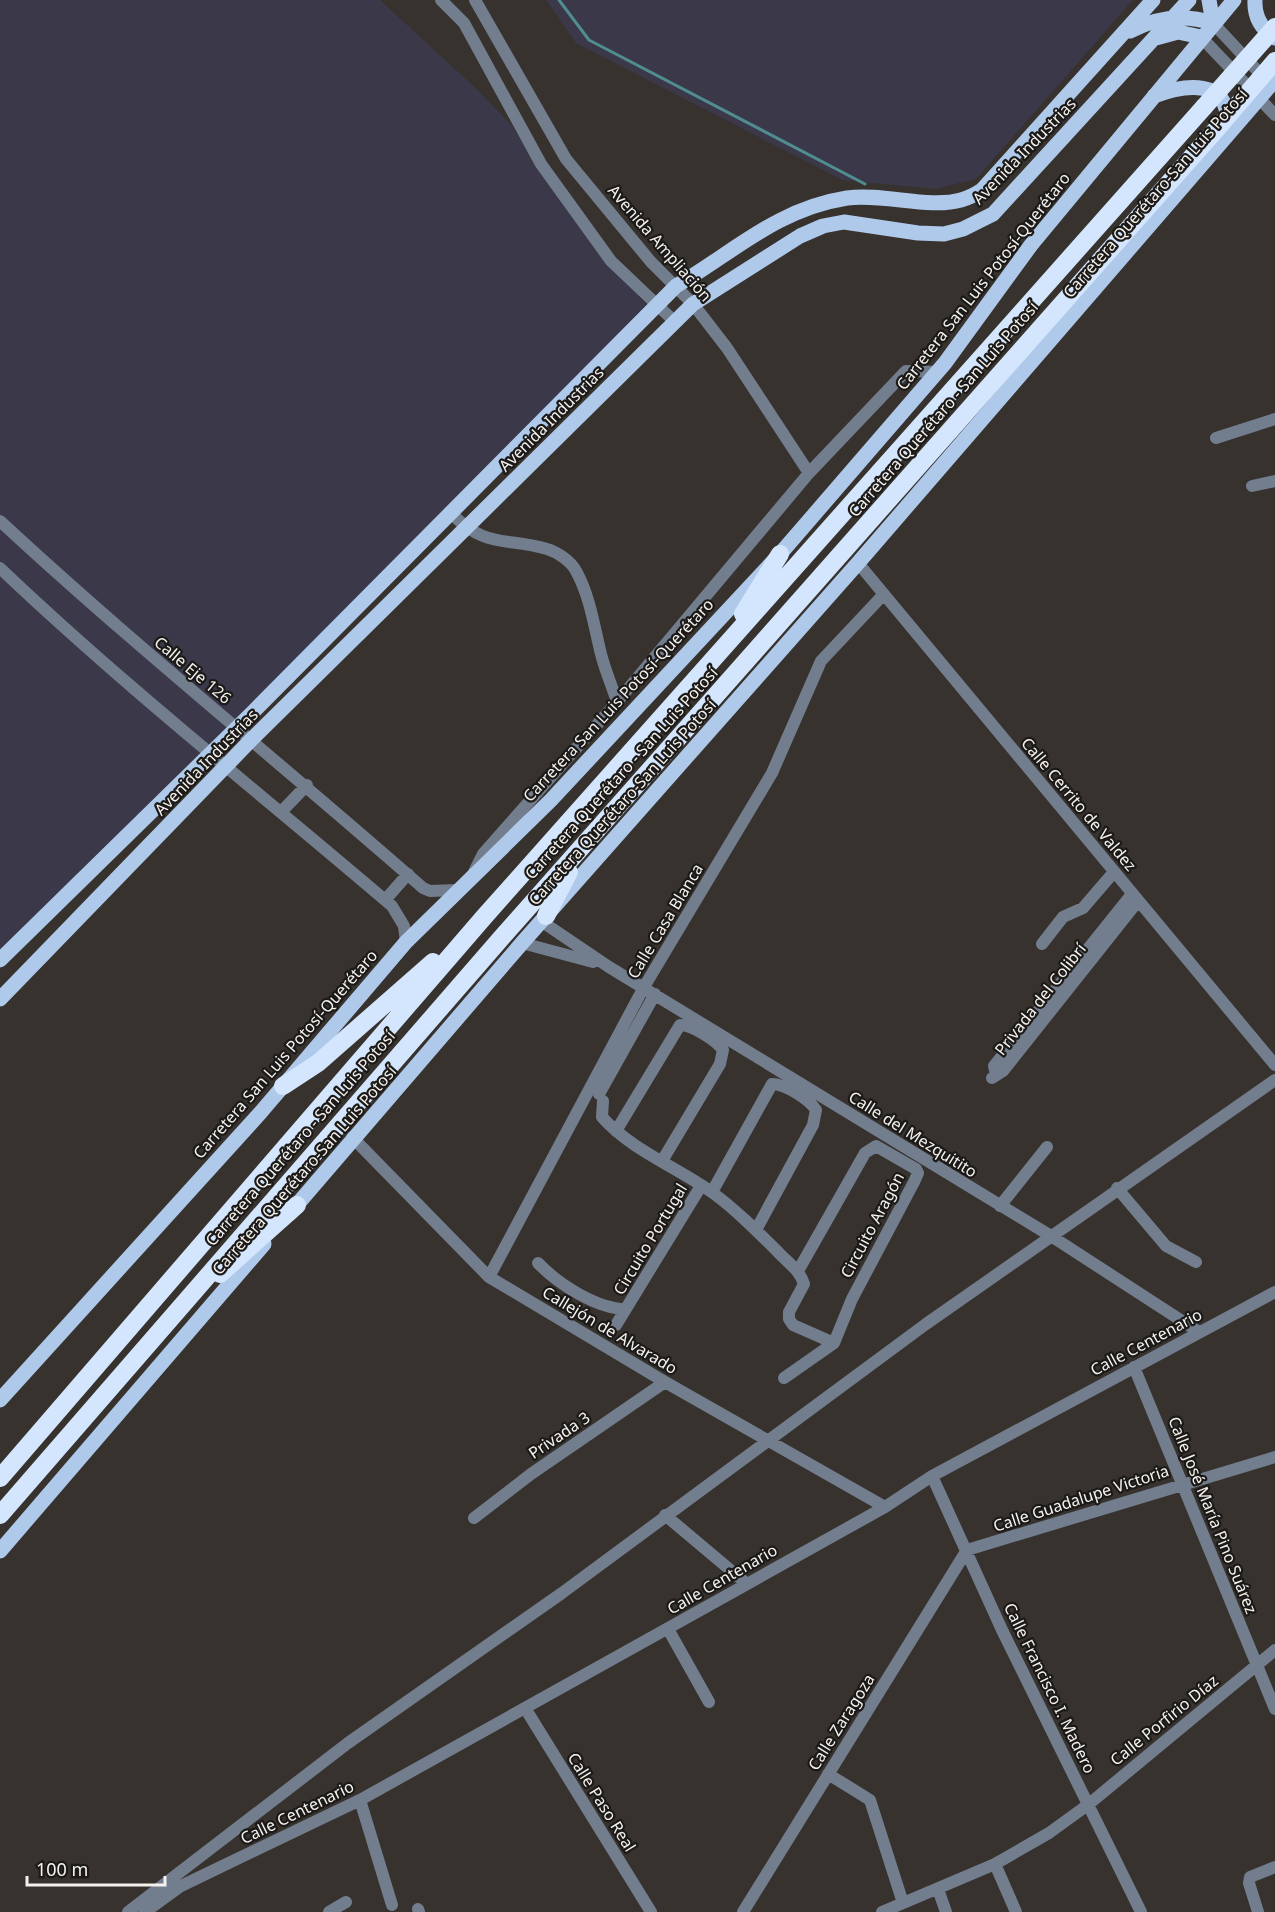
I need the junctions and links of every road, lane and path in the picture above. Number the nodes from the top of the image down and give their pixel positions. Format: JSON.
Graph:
{"nodes":[{"id":1,"x":441,"y":0,"type":"edge"},
{"id":2,"x":475,"y":0,"type":"edge"},
{"id":3,"x":1153,"y":0,"type":"edge"},
{"id":4,"x":1188,"y":0,"type":"edge"},
{"id":5,"x":1209,"y":0,"type":"edge"},
{"id":6,"x":1234,"y":0,"type":"edge"},
{"id":7,"x":1255,"y":0,"type":"edge"},
{"id":8,"x":1173,"y":17,"type":"junction"},
{"id":9,"x":1192,"y":18,"type":"junction"},
{"id":10,"x":1214,"y":23,"type":"junction"},
{"id":11,"x":1275,"y":27,"type":"edge"},
{"id":12,"x":1122,"y":36,"type":"junction"},
{"id":13,"x":1201,"y":37,"type":"junction"},
{"id":14,"x":1275,"y":38,"type":"edge"},
{"id":15,"x":1153,"y":39,"type":"junction"},
{"id":16,"x":1275,"y":61,"type":"edge"},
{"id":17,"x":1274,"y":85,"type":"edge"},
{"id":18,"x":1152,"y":98,"type":"junction"},
{"id":19,"x":1260,"y":98,"type":"junction"},
{"id":20,"x":1275,"y":115,"type":"edge"},
{"id":21,"x":1218,"y":145,"type":"junction"},
{"id":22,"x":676,"y":286,"type":"junction"},
{"id":23,"x":656,"y":304,"type":"junction"},
{"id":24,"x":693,"y":304,"type":"junction"},
{"id":25,"x":674,"y":321,"type":"junction"},
{"id":26,"x":938,"y":372,"type":"junction"},
{"id":27,"x":1275,"y":418,"type":"edge"},
{"id":28,"x":1216,"y":438,"type":"dead end"},
{"id":29,"x":808,"y":472,"type":"junction"},
{"id":30,"x":1275,"y":482,"type":"edge"},
{"id":31,"x":1252,"y":486,"type":"dead end"},
{"id":32,"x":451,"y":513,"type":"junction"},
{"id":33,"x":0,"y":521,"type":"edge"},
{"id":34,"x":466,"y":529,"type":"junction"},
{"id":35,"x":780,"y":554,"type":"junction"},
{"id":36,"x":858,"y":563,"type":"junction"},
{"id":37,"x":0,"y":568,"type":"edge"},
{"id":38,"x":884,"y":594,"type":"junction"},
{"id":39,"x":718,"y":655,"type":"junction"},
{"id":40,"x":617,"y":702,"type":"junction"},
{"id":41,"x":236,"y":728,"type":"junction"},
{"id":42,"x":251,"y":740,"type":"junction"},
{"id":43,"x":210,"y":753,"type":"junction"},
{"id":44,"x":225,"y":768,"type":"junction"},
{"id":45,"x":307,"y":785,"type":"junction"},
{"id":46,"x":281,"y":812,"type":"junction"},
{"id":47,"x":585,"y":843,"type":"junction"},
{"id":48,"x":1114,"y":872,"type":"junction"},
{"id":49,"x":408,"y":874,"type":"junction"},
{"id":50,"x":472,"y":876,"type":"junction"},
{"id":51,"x":457,"y":890,"type":"junction"},
{"id":52,"x":1135,"y":898,"type":"junction"},
{"id":53,"x":385,"y":900,"type":"junction"},
{"id":54,"x":484,"y":917,"type":"junction"},
{"id":55,"x":543,"y":918,"type":"junction"},
{"id":56,"x":406,"y":942,"type":"junction"},
{"id":57,"x":522,"y":943,"type":"junction"},
{"id":58,"x":1042,"y":944,"type":"dead end"},
{"id":59,"x":0,"y":961,"type":"edge"},
{"id":60,"x":609,"y":967,"type":"junction"},
{"id":61,"x":19,"y":979,"type":"junction"},
{"id":62,"x":644,"y":987,"type":"junction"},
{"id":63,"x":656,"y":994,"type":"junction"},
{"id":64,"x":0,"y":999,"type":"edge"},
{"id":65,"x":1275,"y":1065,"type":"edge"},
{"id":66,"x":994,"y":1076,"type":"dead end"},
{"id":67,"x":1275,"y":1080,"type":"edge"},
{"id":68,"x":283,"y":1086,"type":"junction"},
{"id":69,"x":597,"y":1095,"type":"junction"},
{"id":70,"x":614,"y":1127,"type":"junction"},
{"id":71,"x":352,"y":1137,"type":"junction"},
{"id":72,"x":1047,"y":1147,"type":"dead end"},
{"id":73,"x":662,"y":1161,"type":"junction"},
{"id":74,"x":1117,"y":1188,"type":"junction"},
{"id":75,"x":707,"y":1189,"type":"junction"},
{"id":76,"x":297,"y":1205,"type":"junction"},
{"id":77,"x":1000,"y":1206,"type":"junction"},
{"id":78,"x":756,"y":1230,"type":"junction"},
{"id":79,"x":1051,"y":1236,"type":"junction"},
{"id":80,"x":1196,"y":1262,"type":"dead end"},
{"id":81,"x":538,"y":1263,"type":"dead end"},
{"id":82,"x":798,"y":1272,"type":"junction"},
{"id":83,"x":489,"y":1277,"type":"junction"},
{"id":84,"x":1275,"y":1292,"type":"edge"},
{"id":85,"x":626,"y":1309,"type":"junction"},
{"id":86,"x":616,"y":1325,"type":"dead end"},
{"id":87,"x":161,"y":1327,"type":"junction"},
{"id":88,"x":1199,"y":1332,"type":"junction"},
{"id":89,"x":834,"y":1343,"type":"junction"},
{"id":90,"x":1134,"y":1367,"type":"junction"},
{"id":91,"x":784,"y":1378,"type":"dead end"},
{"id":92,"x":665,"y":1382,"type":"junction"},
{"id":93,"x":0,"y":1400,"type":"edge"},
{"id":94,"x":769,"y":1441,"type":"junction"},
{"id":95,"x":1275,"y":1456,"type":"edge"},
{"id":96,"x":932,"y":1476,"type":"junction"},
{"id":97,"x":0,"y":1478,"type":"edge"},
{"id":98,"x":1182,"y":1483,"type":"junction"},
{"id":99,"x":885,"y":1507,"type":"junction"},
{"id":100,"x":0,"y":1515,"type":"edge"},
{"id":101,"x":665,"y":1515,"type":"junction"},
{"id":102,"x":474,"y":1518,"type":"dead end"},
{"id":103,"x":967,"y":1550,"type":"junction"},
{"id":104,"x":0,"y":1551,"type":"edge"},
{"id":105,"x":747,"y":1584,"type":"junction"},
{"id":106,"x":668,"y":1629,"type":"junction"},
{"id":107,"x":1275,"y":1650,"type":"edge"},
{"id":108,"x":1257,"y":1666,"type":"junction"},
{"id":109,"x":709,"y":1702,"type":"dead end"},
{"id":110,"x":525,"y":1708,"type":"junction"},
{"id":111,"x":1275,"y":1709,"type":"edge"},
{"id":112,"x":828,"y":1774,"type":"junction"},
{"id":113,"x":360,"y":1800,"type":"junction"},
{"id":114,"x":1089,"y":1804,"type":"junction"},
{"id":115,"x":995,"y":1864,"type":"junction"},
{"id":116,"x":1275,"y":1867,"type":"edge"},
{"id":117,"x":167,"y":1882,"type":"junction"},
{"id":118,"x":181,"y":1886,"type":"junction"},
{"id":119,"x":938,"y":1889,"type":"junction"},
{"id":120,"x":346,"y":1902,"type":"dead end"},
{"id":121,"x":903,"y":1903,"type":"junction"},
{"id":122,"x":392,"y":1905,"type":"dead end"},
{"id":123,"x":145,"y":1909,"type":"edge"},
{"id":124,"x":128,"y":1912,"type":"edge"},
{"id":125,"x":330,"y":1912,"type":"edge"},
{"id":126,"x":651,"y":1912,"type":"edge"},
{"id":127,"x":743,"y":1912,"type":"edge"},
{"id":128,"x":882,"y":1912,"type":"edge"},
{"id":129,"x":946,"y":1912,"type":"edge"},
{"id":130,"x":1016,"y":1912,"type":"edge"},
{"id":131,"x":1141,"y":1912,"type":"edge"},
{"id":132,"x":1258,"y":1912,"type":"edge"}],
"edges":[{"from":1,"to":23,"type":"street"},
{"from":2,"to":22,"type":"street","name":"Avenida Ampliación"},
{"from":3,"to":12,"type":"main road","name":"Avenida Industrias"},
{"from":4,"to":8,"type":"main road","name":"Avenida Industrias"},
{"from":4,"to":9,"type":"main road"},
{"from":5,"to":10,"type":"main road"},
{"from":6,"to":10,"type":"main road","name":"Carretera San Luis Potosí-Querétaro"},
{"from":7,"to":14,"type":"main road"},
{"from":8,"to":9,"type":"main road"},
{"from":8,"to":12,"type":"main road"},
{"from":8,"to":15,"type":"main road","name":"Avenida Industrias"},
{"from":9,"to":10,"type":"main road"},
{"from":9,"to":13,"type":"main road"},
{"from":10,"to":13,"type":"main road","name":"Carretera San Luis Potosí-Querétaro"},
{"from":10,"to":17,"type":"street"},
{"from":11,"to":39,"type":"highway","name":"Carretera Querétaro - San Luis Potosí","bridge":true},
{"from":12,"to":22,"type":"main road","name":"Avenida Industrias"},
{"from":13,"to":15,"type":"main road"},
{"from":13,"to":18,"type":"main road","name":"Carretera San Luis Potosí-Querétaro"},
{"from":13,"to":19,"type":"street"},
{"from":15,"to":24,"type":"main road","name":"Avenida Industrias"},
{"from":16,"to":47,"type":"highway","name":"Carretera Querétaro - San Luis Potosí","bridge":true},
{"from":17,"to":19,"type":"main road","name":"Carretera Querétaro-San Luis Potosí"},
{"from":18,"to":21,"type":"main road"},
{"from":18,"to":26,"type":"main road","name":"Carretera San Luis Potosí-Querétaro"},
{"from":19,"to":20,"type":"street"},
{"from":19,"to":21,"type":"main road","name":"Carretera Querétaro-San Luis Potosí"},
{"from":21,"to":36,"type":"main road","name":"Carretera Querétaro-San Luis Potosí"},
{"from":22,"to":23,"type":"main road","name":"Avenida Industrias"},
{"from":22,"to":24,"type":"street","name":"Avenida Ampliación"},
{"from":23,"to":25,"type":"street"},
{"from":23,"to":32,"type":"main road","name":"Avenida Industrias"},
{"from":24,"to":25,"type":"main road","name":"Avenida Industrias"},
{"from":24,"to":29,"type":"street","name":"Avenida Ampliación"},
{"from":25,"to":34,"type":"main road","name":"Avenida Industrias"},
{"from":26,"to":29,"type":"street"},
{"from":26,"to":35,"type":"main road","name":"Carretera San Luis Potosí-Querétaro"},
{"from":27,"to":28,"type":"street"},
{"from":29,"to":40,"type":"street"},
{"from":30,"to":31,"type":"street"},
{"from":32,"to":34,"type":"street"},
{"from":32,"to":41,"type":"main road","name":"Avenida Industrias"},
{"from":33,"to":41,"type":"street","name":"Calle Eje 126"},
{"from":34,"to":40,"type":"street"},
{"from":34,"to":42,"type":"main road","name":"Avenida Industrias"},
{"from":35,"to":39,"type":"highway"},
{"from":35,"to":50,"type":"main road","name":"Carretera San Luis Potosí-Querétaro"},
{"from":36,"to":38,"type":"street","name":"Calle Cerrito de Valdez"},
{"from":36,"to":55,"type":"main road","name":"Carretera Querétaro-San Luis Potosí"},
{"from":37,"to":43,"type":"street"},
{"from":38,"to":48,"type":"street","name":"Calle Cerrito de Valdez"},
{"from":38,"to":62,"type":"street","name":"Calle Casa Blanca"},
{"from":39,"to":54,"type":"highway","name":"Carretera Querétaro - San Luis Potosí"},
{"from":40,"to":50,"type":"street"},
{"from":41,"to":42,"type":"street","name":"Calle Eje 126"},
{"from":41,"to":43,"type":"main road","name":"Avenida Industrias"},
{"from":42,"to":44,"type":"main road","name":"Avenida Industrias"},
{"from":42,"to":45,"type":"street","name":"Calle Eje 126"},
{"from":43,"to":44,"type":"street"},
{"from":43,"to":59,"type":"main road","name":"Avenida Industrias"},
{"from":44,"to":46,"type":"street"},
{"from":44,"to":61,"type":"main road","name":"Avenida Industrias"},
{"from":45,"to":46,"type":"street"},
{"from":45,"to":49,"type":"street","name":"Calle Eje 126"},
{"from":46,"to":53,"type":"street"},
{"from":47,"to":55,"type":"highway"},
{"from":47,"to":87,"type":"highway","name":"Carretera Querétaro - San Luis Potosí"},
{"from":48,"to":52,"type":"street","name":"Calle Cerrito de Valdez"},
{"from":48,"to":58,"type":"street"},
{"from":49,"to":51,"type":"street","name":"Calle Eje 126"},
{"from":49,"to":53,"type":"street"},
{"from":50,"to":51,"type":"main road","name":"Carretera San Luis Potosí-Querétaro"},
{"from":51,"to":56,"type":"main road","name":"Carretera San Luis Potosí-Querétaro"},
{"from":52,"to":65,"type":"street","name":"Calle Cerrito de Valdez"},
{"from":52,"to":66,"type":"street","name":"Privada del Colibrí"},
{"from":53,"to":56,"type":"street"},
{"from":54,"to":68,"type":"highway"},
{"from":54,"to":97,"type":"highway","name":"Carretera Querétaro - San Luis Potosí"},
{"from":55,"to":57,"type":"main road","name":"Carretera Querétaro-San Luis Potosí"},
{"from":55,"to":60,"type":"street","name":"Calle del Mezquitito"},
{"from":56,"to":68,"type":"main road","name":"Carretera San Luis Potosí-Querétaro"},
{"from":57,"to":60,"type":"street","name":"Calle del Mezquitito"},
{"from":57,"to":71,"type":"main road","name":"Carretera Querétaro-San Luis Potosí"},
{"from":59,"to":61,"type":"main road"},
{"from":60,"to":62,"type":"street","name":"Calle del Mezquitito"},
{"from":61,"to":64,"type":"main road","name":"Avenida Industrias"},
{"from":62,"to":63,"type":"street","name":"Calle del Mezquitito"},
{"from":62,"to":69,"type":"street","name":"Calle Casa Blanca"},
{"from":63,"to":69,"type":"street"},
{"from":63,"to":77,"type":"street","name":"Calle del Mezquitito"},
{"from":67,"to":74,"type":"street"},
{"from":68,"to":93,"type":"main road","name":"Carretera San Luis Potosí-Querétaro"},
{"from":69,"to":70,"type":"street"},
{"from":69,"to":83,"type":"street","name":"Calle Casa Blanca"},
{"from":70,"to":73,"type":"street"},
{"from":70,"to":73,"type":"street"},
{"from":71,"to":76,"type":"main road","name":"Carretera Querétaro-San Luis Potosí"},
{"from":71,"to":83,"type":"street","name":"Callejón de Alvarado"},
{"from":72,"to":77,"type":"street"},
{"from":73,"to":75,"type":"street"},
{"from":74,"to":79,"type":"street"},
{"from":74,"to":80,"type":"street"},
{"from":75,"to":78,"type":"street"},
{"from":75,"to":78,"type":"street","name":"Circuito Portugal"},
{"from":75,"to":85,"type":"street","name":"Circuito Portugal"},
{"from":76,"to":87,"type":"highway"},
{"from":76,"to":104,"type":"main road","name":"Carretera Querétaro-San Luis Potosí"},
{"from":77,"to":79,"type":"street","name":"Calle del Mezquitito"},
{"from":78,"to":82,"type":"street"},
{"from":79,"to":88,"type":"street","name":"Calle del Mezquitito"},
{"from":79,"to":94,"type":"street"},
{"from":81,"to":85,"type":"street","name":"Circuito Portugal"},
{"from":82,"to":89,"type":"street"},
{"from":82,"to":89,"type":"street","name":"Circuito Aragón"},
{"from":83,"to":92,"type":"street","name":"Callejón de Alvarado"},
{"from":84,"to":88,"type":"street","name":"Calle Centenario"},
{"from":85,"to":86,"type":"street","name":"Circuito Portugal"},
{"from":87,"to":100,"type":"highway","name":"Carretera Querétaro - San Luis Potosí"},
{"from":88,"to":90,"type":"street","name":"Calle Centenario"},
{"from":89,"to":91,"type":"street"},
{"from":90,"to":96,"type":"street","name":"Calle Centenario"},
{"from":90,"to":98,"type":"street","name":"Calle José María Pino Suárez"},
{"from":92,"to":94,"type":"street","name":"Callejón de Alvarado"},
{"from":92,"to":102,"type":"street","name":"Privada 3"},
{"from":94,"to":99,"type":"street","name":"Callejón de Alvarado"},
{"from":94,"to":101,"type":"street"},
{"from":95,"to":98,"type":"street","name":"Calle Guadalupe Victoria"},
{"from":96,"to":99,"type":"street","name":"Calle Centenario"},
{"from":96,"to":103,"type":"street","name":"Calle Francisco I. Madero"},
{"from":98,"to":103,"type":"street","name":"Calle Guadalupe Victoria"},
{"from":98,"to":108,"type":"street","name":"Calle José María Pino Suárez"},
{"from":99,"to":105,"type":"street","name":"Calle Centenario"},
{"from":101,"to":105,"type":"street"},
{"from":101,"to":117,"type":"street"},
{"from":103,"to":112,"type":"street","name":"Calle Zaragoza"},
{"from":103,"to":114,"type":"street","name":"Calle Francisco I. Madero"},
{"from":105,"to":106,"type":"street","name":"Calle Centenario"},
{"from":106,"to":109,"type":"street"},
{"from":106,"to":110,"type":"street","name":"Calle Centenario"},
{"from":107,"to":108,"type":"street","name":"Calle Porfirio Díaz"},
{"from":108,"to":111,"type":"street","name":"Calle José María Pino Suárez"},
{"from":108,"to":114,"type":"street","name":"Calle Porfirio Díaz"},
{"from":110,"to":113,"type":"street","name":"Calle Centenario"},
{"from":110,"to":126,"type":"street","name":"Calle Paso Real"},
{"from":112,"to":121,"type":"street"},
{"from":112,"to":127,"type":"street","name":"Calle Zaragoza"},
{"from":113,"to":118,"type":"street","name":"Calle Centenario"},
{"from":113,"to":122,"type":"street"},
{"from":114,"to":115,"type":"street","name":"Calle Porfirio Díaz"},
{"from":114,"to":131,"type":"street","name":"Calle Francisco I. Madero"},
{"from":115,"to":119,"type":"street","name":"Calle Porfirio Díaz"},
{"from":115,"to":130,"type":"street"},
{"from":116,"to":132,"type":"street"},
{"from":117,"to":118,"type":"street"},
{"from":117,"to":123,"type":"street"},
{"from":118,"to":123,"type":"street","name":"Calle Centenario"},
{"from":119,"to":121,"type":"street","name":"Calle Porfirio Díaz"},
{"from":119,"to":129,"type":"street"},
{"from":120,"to":125,"type":"street"},
{"from":121,"to":128,"type":"street","name":"Calle Porfirio Díaz"},
{"from":123,"to":124,"type":"street"}]}
